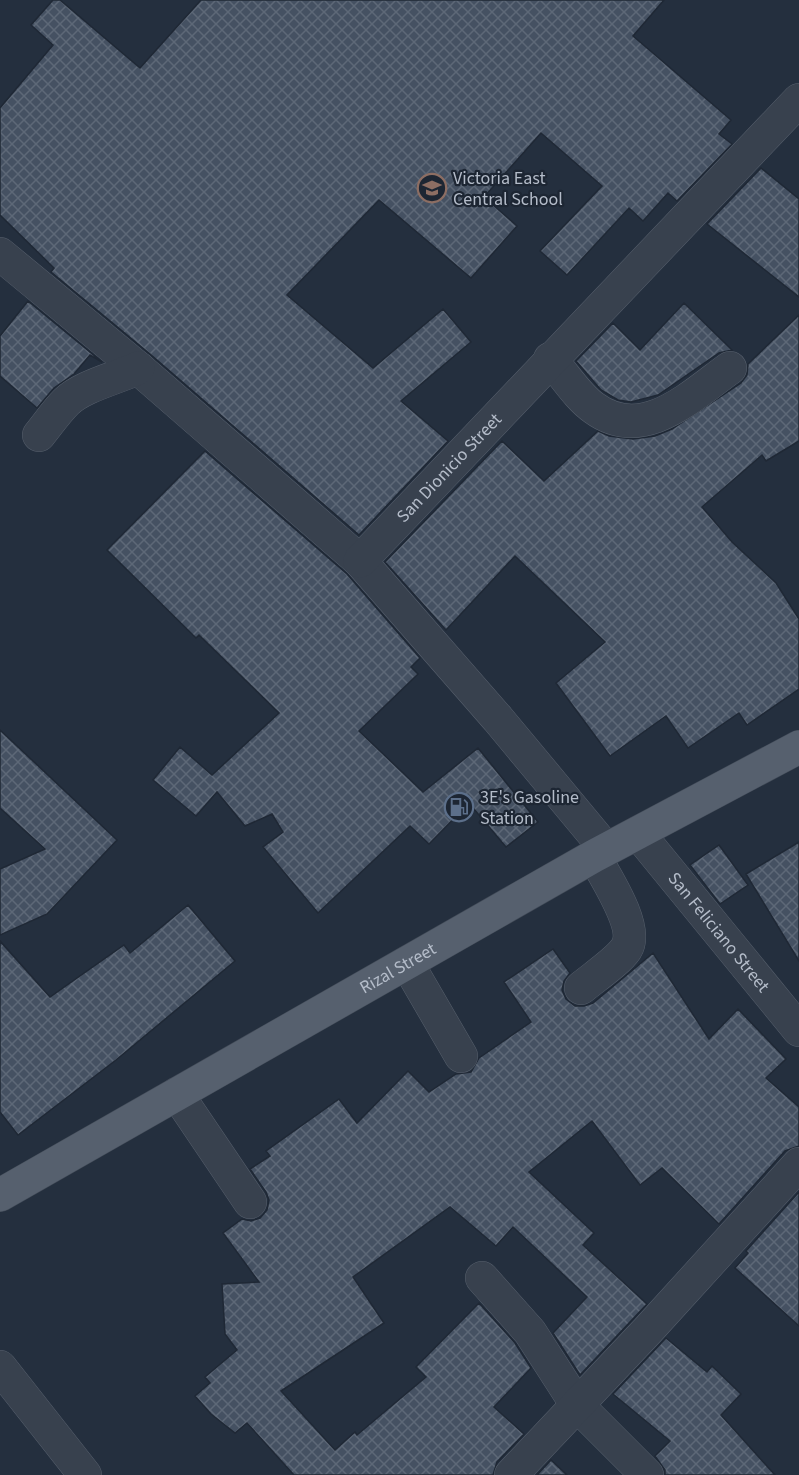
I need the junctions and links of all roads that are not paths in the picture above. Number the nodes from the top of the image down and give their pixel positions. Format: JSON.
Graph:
{"nodes":[{"id":1,"x":799,"y":100,"type":"edge"},
{"id":2,"x":4,"y":264,"type":"edge"},
{"id":3,"x":550,"y":359,"type":"junction"},
{"id":4,"x":138,"y":368,"type":"junction"},
{"id":5,"x":729,"y":368,"type":"dead end"},
{"id":6,"x":39,"y":435,"type":"dead end"},
{"id":7,"x":360,"y":561,"type":"junction"},
{"id":8,"x":799,"y":747,"type":"edge"},
{"id":9,"x":638,"y":833,"type":"junction"},
{"id":10,"x":600,"y":852,"type":"junction"},
{"id":11,"x":407,"y":963,"type":"junction"},
{"id":12,"x":581,"y":988,"type":"dead end"},
{"id":13,"x":799,"y":1030,"type":"edge"},
{"id":14,"x":461,"y":1056,"type":"dead end"},
{"id":15,"x":177,"y":1095,"type":"junction"},
{"id":16,"x":799,"y":1164,"type":"edge"},
{"id":17,"x":0,"y":1195,"type":"edge"},
{"id":18,"x":250,"y":1202,"type":"dead end"},
{"id":19,"x":482,"y":1278,"type":"dead end"},
{"id":20,"x":0,"y":1367,"type":"edge"},
{"id":21,"x":577,"y":1405,"type":"junction"},
{"id":22,"x":85,"y":1475,"type":"edge"},
{"id":23,"x":511,"y":1475,"type":"edge"},
{"id":24,"x":647,"y":1475,"type":"edge"}],
"edges":[{"from":1,"to":3,"type":"street","name":"San Dionicio Street"},
{"from":2,"to":4,"type":"street"},
{"from":3,"to":5,"type":"street"},
{"from":3,"to":7,"type":"street","name":"San Dionicio Street"},
{"from":4,"to":6,"type":"street"},
{"from":4,"to":7,"type":"street"},
{"from":7,"to":10,"type":"street"},
{"from":8,"to":9,"type":"main road","name":"Rizal Street"},
{"from":9,"to":10,"type":"main road","name":"Rizal Street"},
{"from":9,"to":13,"type":"street","name":"San Feliciano Street"},
{"from":10,"to":11,"type":"main road","name":"Rizal Street"},
{"from":10,"to":12,"type":"street"},
{"from":11,"to":14,"type":"street"},
{"from":11,"to":15,"type":"main road","name":"Rizal Street"},
{"from":15,"to":17,"type":"main road","name":"Rizal Street"},
{"from":15,"to":18,"type":"street"},
{"from":16,"to":21,"type":"street"},
{"from":19,"to":21,"type":"street"},
{"from":20,"to":22,"type":"street"},
{"from":21,"to":23,"type":"street"},
{"from":21,"to":24,"type":"street"}]}
